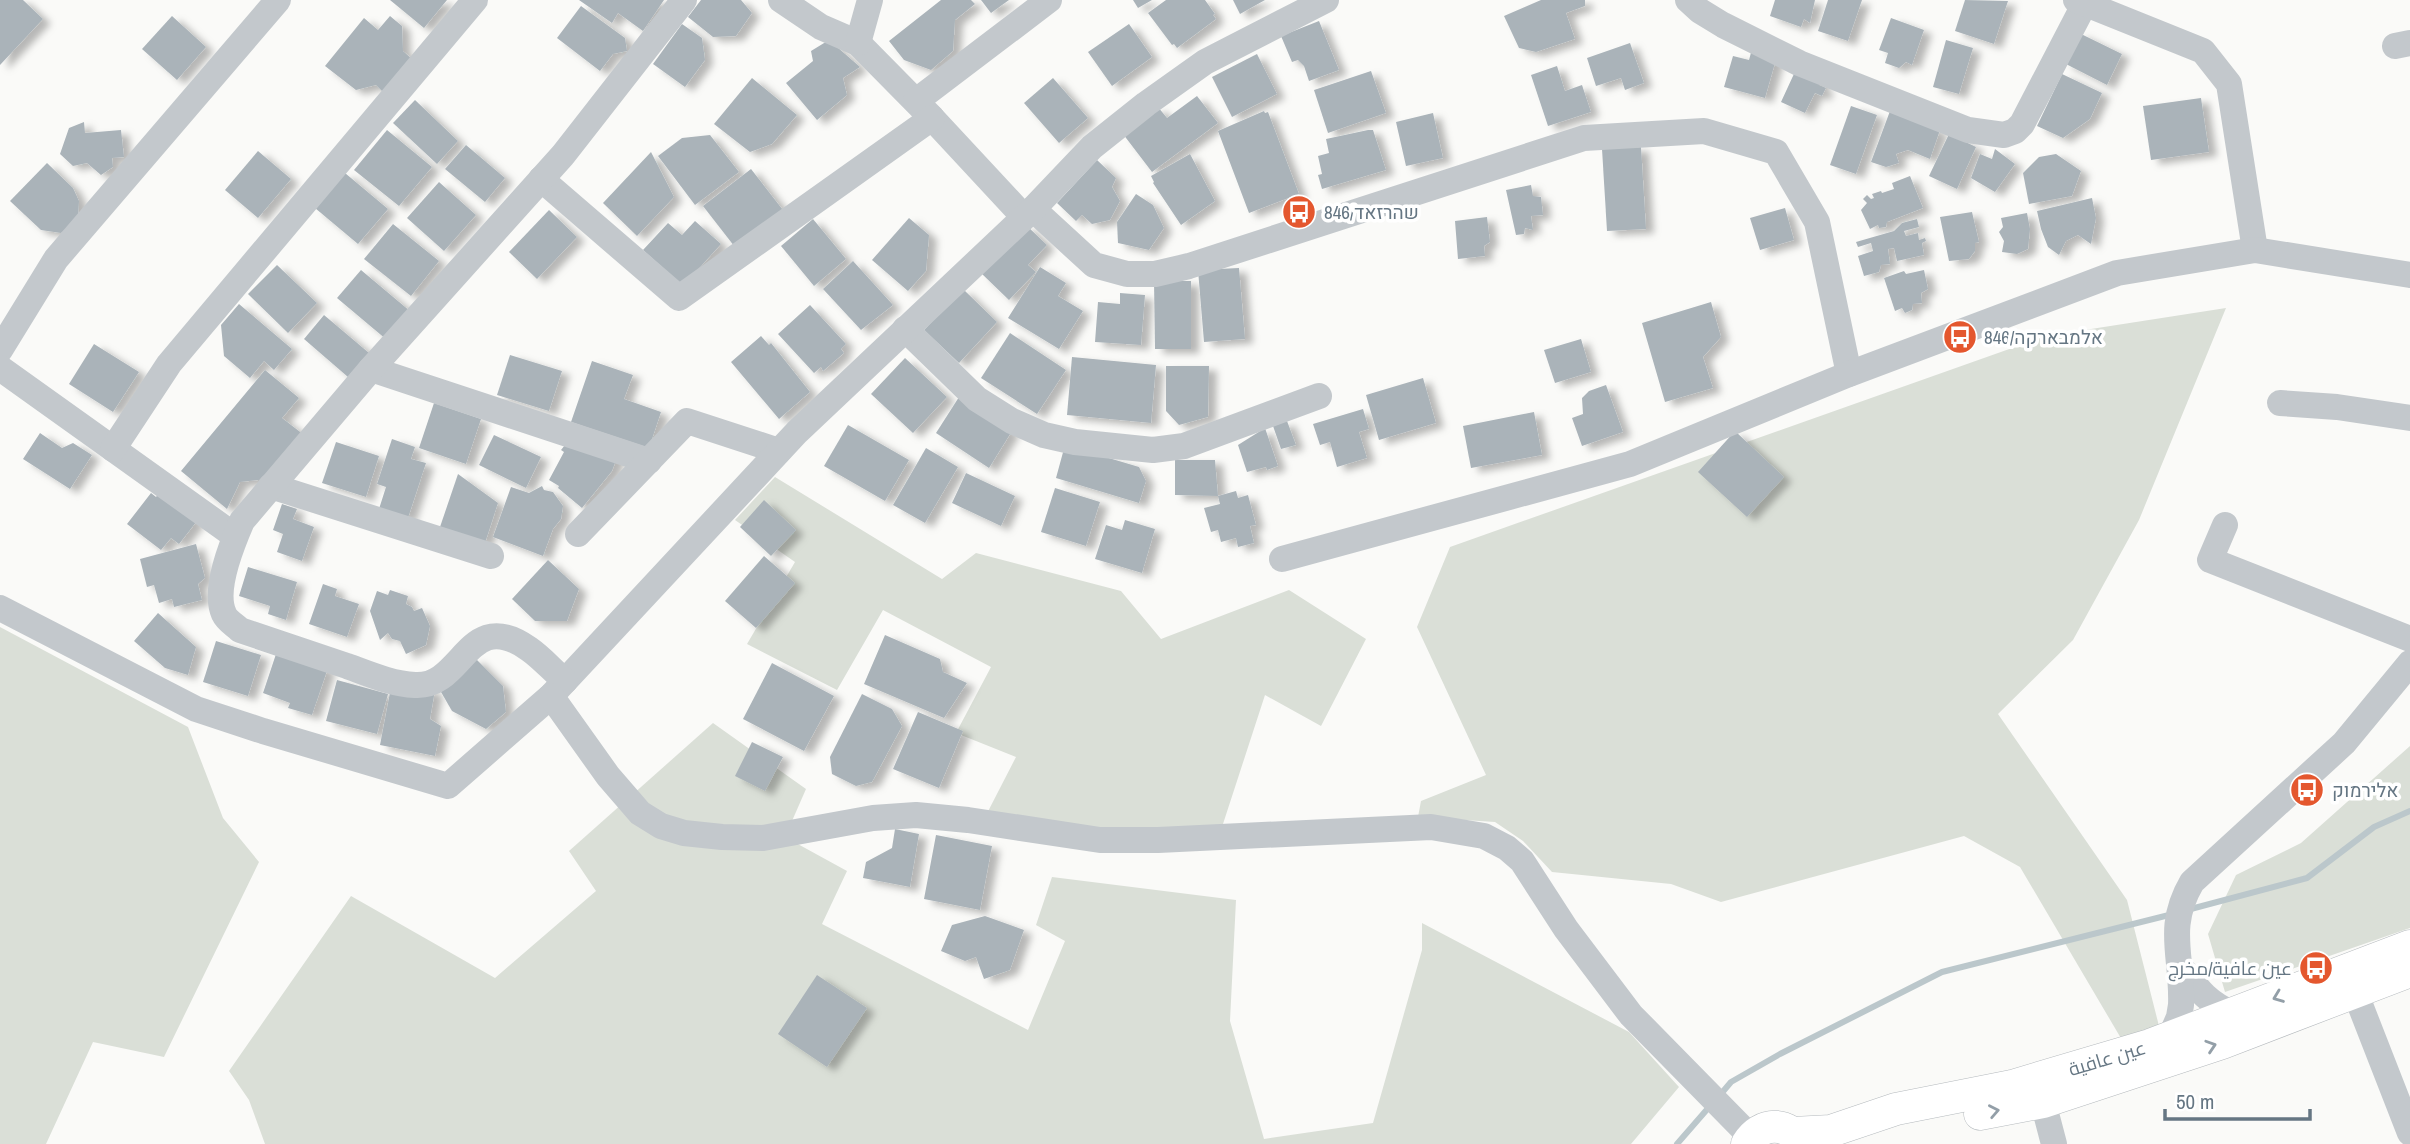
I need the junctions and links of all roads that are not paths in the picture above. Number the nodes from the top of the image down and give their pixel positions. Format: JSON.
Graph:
{"nodes":[{"id":1,"x":278,"y":0,"type":"edge"},
{"id":2,"x":475,"y":0,"type":"edge"},
{"id":3,"x":684,"y":0,"type":"edge"},
{"id":4,"x":781,"y":0,"type":"edge"},
{"id":5,"x":870,"y":0,"type":"edge"},
{"id":6,"x":1049,"y":0,"type":"edge"},
{"id":7,"x":1326,"y":0,"type":"edge"},
{"id":8,"x":1688,"y":0,"type":"edge"},
{"id":9,"x":2081,"y":2,"type":"edge"},
{"id":10,"x":858,"y":43,"type":"junction"},
{"id":11,"x":924,"y":110,"type":"junction"},
{"id":12,"x":541,"y":179,"type":"junction"},
{"id":13,"x":1028,"y":212,"type":"junction"},
{"id":14,"x":2255,"y":250,"type":"junction"},
{"id":15,"x":2410,"y":275,"type":"edge"},
{"id":16,"x":905,"y":328,"type":"junction"},
{"id":17,"x":0,"y":350,"type":"edge"},
{"id":18,"x":0,"y":368,"type":"edge"},
{"id":19,"x":370,"y":369,"type":"junction"},
{"id":20,"x":1849,"y":374,"type":"junction"},
{"id":21,"x":1320,"y":396,"type":"dead end"},
{"id":22,"x":2280,"y":403,"type":"dead end"},
{"id":23,"x":2410,"y":418,"type":"edge"},
{"id":24,"x":113,"y":449,"type":"junction"},
{"id":25,"x":779,"y":451,"type":"junction"},
{"id":26,"x":649,"y":461,"type":"junction"},
{"id":27,"x":271,"y":486,"type":"junction"},
{"id":28,"x":2225,"y":525,"type":"dead end"},
{"id":29,"x":578,"y":534,"type":"dead end"},
{"id":30,"x":235,"y":536,"type":"junction"},
{"id":31,"x":492,"y":556,"type":"dead end"},
{"id":32,"x":1282,"y":559,"type":"dead end"},
{"id":33,"x":0,"y":608,"type":"edge"},
{"id":34,"x":2410,"y":639,"type":"edge"},
{"id":35,"x":2410,"y":663,"type":"edge"},
{"id":36,"x":558,"y":689,"type":"junction"},
{"id":37,"x":2410,"y":946,"type":"edge"},
{"id":38,"x":2180,"y":965,"type":"junction"},
{"id":39,"x":2410,"y":971,"type":"edge"},
{"id":40,"x":2355,"y":992,"type":"junction"},
{"id":41,"x":2234,"y":1014,"type":"junction"},
{"id":42,"x":2170,"y":1038,"type":"junction"},
{"id":43,"x":2043,"y":1102,"type":"junction"},
{"id":44,"x":2410,"y":1133,"type":"edge"},
{"id":45,"x":1798,"y":1139,"type":"edge"},
{"id":46,"x":1749,"y":1140,"type":"edge"},
{"id":47,"x":1856,"y":1144,"type":"edge"},
{"id":48,"x":2054,"y":1144,"type":"edge"}],
"edges":[{"from":1,"to":17,"type":"street"},
{"from":2,"to":24,"type":"street"},
{"from":3,"to":12,"type":"street"},
{"from":4,"to":10,"type":"street"},
{"from":5,"to":10,"type":"street"},
{"from":6,"to":11,"type":"street"},
{"from":7,"to":13,"type":"street"},
{"from":8,"to":9,"type":"street"},
{"from":9,"to":14,"type":"street"},
{"from":10,"to":11,"type":"street"},
{"from":11,"to":12,"type":"street"},
{"from":11,"to":13,"type":"street"},
{"from":12,"to":19,"type":"street"},
{"from":13,"to":16,"type":"street"},
{"from":13,"to":20,"type":"street"},
{"from":14,"to":15,"type":"street"},
{"from":14,"to":20,"type":"street"},
{"from":16,"to":21,"type":"street"},
{"from":16,"to":25,"type":"street"},
{"from":18,"to":24,"type":"street"},
{"from":19,"to":26,"type":"street"},
{"from":19,"to":27,"type":"street"},
{"from":20,"to":32,"type":"street"},
{"from":22,"to":23,"type":"street"},
{"from":24,"to":30,"type":"street"},
{"from":25,"to":26,"type":"street"},
{"from":25,"to":36,"type":"street"},
{"from":26,"to":29,"type":"street"},
{"from":27,"to":30,"type":"street"},
{"from":27,"to":31,"type":"street"},
{"from":28,"to":34,"type":"street"},
{"from":30,"to":36,"type":"street"},
{"from":33,"to":36,"type":"street"},
{"from":35,"to":38,"type":"street"},
{"from":36,"to":46,"type":"street"},
{"from":37,"to":41,"type":"main road","name":"عين عافية","one_way":true},
{"from":38,"to":41,"type":"street"},
{"from":38,"to":42,"type":"street"},
{"from":39,"to":40,"type":"main road","name":"عين عافية"},
{"from":43,"to":40,"type":"main road","name":"عين عافية","one_way":true},
{"from":40,"to":44,"type":"street"},
{"from":41,"to":42,"type":"main road","name":"عين عافية"},
{"from":42,"to":45,"type":"main road","name":"عين عافية"},
{"from":47,"to":43,"type":"main road","name":"عين عافية","one_way":true},
{"from":43,"to":48,"type":"street"},
{"from":45,"to":46,"type":"main road","name":"عين عافية"}]}
